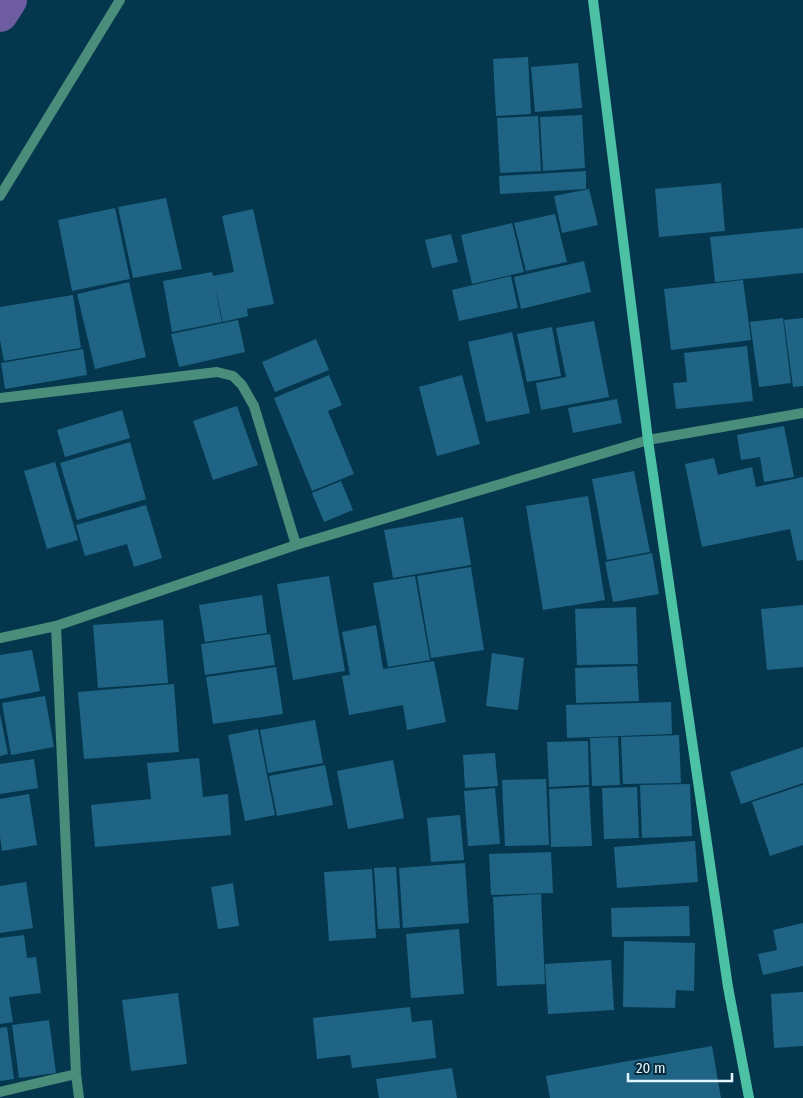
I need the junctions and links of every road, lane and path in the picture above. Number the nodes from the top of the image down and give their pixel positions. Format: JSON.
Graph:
{"nodes":[{"id":1,"x":120,"y":0,"type":"edge"},
{"id":2,"x":593,"y":0,"type":"edge"},
{"id":3,"x":0,"y":196,"type":"edge"},
{"id":4,"x":0,"y":398,"type":"edge"},
{"id":5,"x":803,"y":413,"type":"edge"},
{"id":6,"x":648,"y":440,"type":"junction"},
{"id":7,"x":296,"y":545,"type":"junction"},
{"id":8,"x":56,"y":626,"type":"junction"},
{"id":9,"x":0,"y":638,"type":"edge"},
{"id":10,"x":76,"y":1074,"type":"junction"},
{"id":11,"x":0,"y":1092,"type":"edge"},
{"id":12,"x":79,"y":1098,"type":"edge"},
{"id":13,"x":749,"y":1098,"type":"edge"}],
"edges":[{"from":1,"to":3,"type":"street"},
{"from":2,"to":6,"type":"street"},
{"from":4,"to":7,"type":"street"},
{"from":5,"to":6,"type":"street"},
{"from":6,"to":7,"type":"street"},
{"from":6,"to":13,"type":"street"},
{"from":7,"to":8,"type":"street"},
{"from":8,"to":9,"type":"street"},
{"from":8,"to":10,"type":"street"},
{"from":10,"to":11,"type":"street"},
{"from":10,"to":12,"type":"street"}]}
